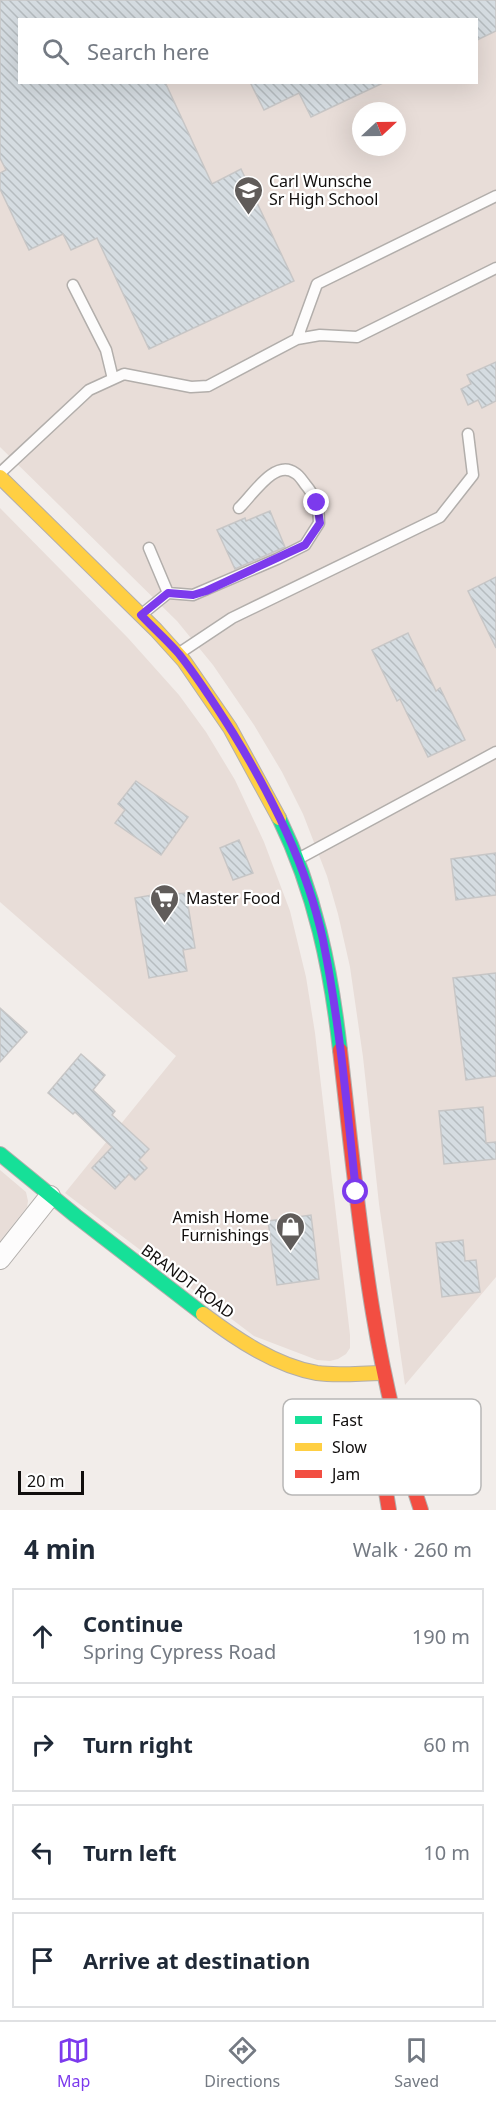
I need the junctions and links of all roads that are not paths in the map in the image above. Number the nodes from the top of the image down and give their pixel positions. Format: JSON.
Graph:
{"nodes":[{"id":1,"x":496,"y":196,"type":"edge"},
{"id":2,"x":496,"y":268,"type":"edge"},
{"id":3,"x":74,"y":285,"type":"dead end"},
{"id":4,"x":297,"y":339,"type":"junction"},
{"id":5,"x":113,"y":379,"type":"junction"},
{"id":6,"x":468,"y":434,"type":"dead end"},
{"id":7,"x":0,"y":475,"type":"edge"},
{"id":8,"x":239,"y":508,"type":"dead end"},
{"id":9,"x":149,"y":548,"type":"dead end"},
{"id":10,"x":168,"y":593,"type":"junction"},
{"id":11,"x":141,"y":615,"type":"junction"},
{"id":12,"x":178,"y":654,"type":"junction"},
{"id":13,"x":496,"y":752,"type":"edge"},
{"id":14,"x":298,"y":859,"type":"junction"},
{"id":15,"x":0,"y":1154,"type":"edge"},
{"id":16,"x":50,"y":1196,"type":"junction"},
{"id":17,"x":0,"y":1259,"type":"edge"},
{"id":18,"x":382,"y":1372,"type":"junction"},
{"id":19,"x":380,"y":1399,"type":"edge"},
{"id":20,"x":388,"y":1399,"type":"edge"},
{"id":21,"x":386,"y":1495,"type":"edge"},
{"id":22,"x":416,"y":1495,"type":"edge"},
{"id":23,"x":389,"y":1510,"type":"edge"},
{"id":24,"x":421,"y":1510,"type":"edge"}],
"edges":[{"from":1,"to":4,"type":"lane"},
{"from":2,"to":4,"type":"lane"},
{"from":3,"to":5,"type":"lane"},
{"from":4,"to":5,"type":"lane"},
{"from":5,"to":7,"type":"lane"},
{"from":6,"to":12,"type":"lane"},
{"from":7,"to":11,"type":"main road"},
{"from":8,"to":10,"type":"lane"},
{"from":9,"to":10,"type":"lane"},
{"from":10,"to":11,"type":"lane"},
{"from":11,"to":12,"type":"main road"},
{"from":12,"to":14,"type":"main road"},
{"from":13,"to":14,"type":"lane"},
{"from":14,"to":18,"type":"main road"},
{"from":15,"to":16,"type":"main road","name":"BRANDT ROAD"},
{"from":16,"to":17,"type":"street"},
{"from":16,"to":18,"type":"main road","name":"BRANDT ROAD"},
{"from":18,"to":19,"type":"main road"},
{"from":18,"to":20,"type":"main road"},
{"from":21,"to":23,"type":"main road"},
{"from":22,"to":24,"type":"main road"}]}
